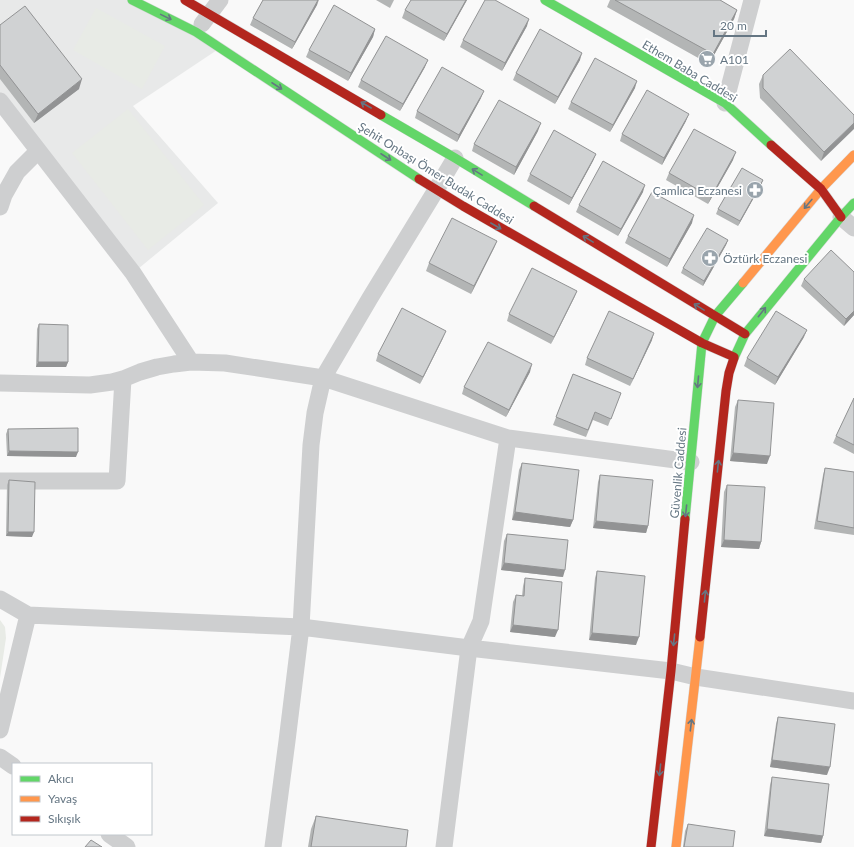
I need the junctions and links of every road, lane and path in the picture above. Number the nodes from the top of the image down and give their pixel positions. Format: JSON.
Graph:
{"nodes":[{"id":1,"x":132,"y":0,"type":"edge"},
{"id":2,"x":185,"y":0,"type":"edge"},
{"id":3,"x":220,"y":0,"type":"edge"},
{"id":4,"x":545,"y":0,"type":"edge"},
{"id":5,"x":752,"y":0,"type":"edge"},
{"id":6,"x":210,"y":14,"type":"junction"},
{"id":7,"x":196,"y":32,"type":"junction"},
{"id":8,"x":0,"y":101,"type":"edge"},
{"id":9,"x":725,"y":103,"type":"junction"},
{"id":10,"x":38,"y":151,"type":"junction"},
{"id":11,"x":854,"y":155,"type":"edge"},
{"id":12,"x":454,"y":158,"type":"junction"},
{"id":13,"x":821,"y":189,"type":"junction"},
{"id":14,"x":436,"y":190,"type":"junction"},
{"id":15,"x":854,"y":203,"type":"edge"},
{"id":16,"x":0,"y":207,"type":"edge"},
{"id":17,"x":841,"y":217,"type":"junction"},
{"id":18,"x":854,"y":228,"type":"edge"},
{"id":19,"x":715,"y":316,"type":"junction"},
{"id":20,"x":745,"y":334,"type":"junction"},
{"id":21,"x":702,"y":343,"type":"junction"},
{"id":22,"x":734,"y":357,"type":"junction"},
{"id":23,"x":191,"y":362,"type":"junction"},
{"id":24,"x":323,"y":378,"type":"junction"},
{"id":25,"x":124,"y":379,"type":"junction"},
{"id":26,"x":0,"y":383,"type":"edge"},
{"id":27,"x":508,"y":438,"type":"junction"},
{"id":28,"x":691,"y":462,"type":"junction"},
{"id":29,"x":0,"y":481,"type":"edge"},
{"id":30,"x":0,"y":600,"type":"edge"},
{"id":31,"x":28,"y":615,"type":"junction"},
{"id":32,"x":300,"y":627,"type":"junction"},
{"id":33,"x":469,"y":648,"type":"junction"},
{"id":34,"x":671,"y":671,"type":"junction"},
{"id":35,"x":696,"y":677,"type":"junction"},
{"id":36,"x":854,"y":701,"type":"edge"},
{"id":37,"x":0,"y":730,"type":"edge"},
{"id":38,"x":0,"y":757,"type":"edge"},
{"id":39,"x":12,"y":765,"type":"edge"},
{"id":40,"x":110,"y":835,"type":"edge"},
{"id":41,"x":127,"y":847,"type":"edge"},
{"id":42,"x":273,"y":847,"type":"edge"},
{"id":43,"x":444,"y":847,"type":"edge"},
{"id":44,"x":651,"y":847,"type":"edge"},
{"id":45,"x":676,"y":847,"type":"edge"}],
"edges":[{"from":1,"to":7,"type":"main road","name":"Şehit Onbaşı Ömer Budak Caddesi","one_way":true},
{"from":2,"to":6,"type":"main road","name":"Şehit Onbaşı Ömer Budak Caddesi"},
{"from":3,"to":6,"type":"street"},
{"from":4,"to":9,"type":"main road","name":"Ethem Baba Caddesi"},
{"from":5,"to":9,"type":"street"},
{"from":6,"to":7,"type":"street"},
{"from":12,"to":6,"type":"main road","name":"Şehit Onbaşı Ömer Budak Caddesi","one_way":true},
{"from":7,"to":14,"type":"main road","name":"Şehit Onbaşı Ömer Budak Caddesi","one_way":true},
{"from":8,"to":10,"type":"street"},
{"from":9,"to":13,"type":"main road","name":"Ethem Baba Caddesi"},
{"from":10,"to":16,"type":"street"},
{"from":10,"to":23,"type":"street"},
{"from":11,"to":13,"type":"main road","name":"Güvenlik Caddesi"},
{"from":12,"to":14,"type":"street"},
{"from":19,"to":12,"type":"main road","name":"Şehit Onbaşı Ömer Budak Caddesi","one_way":true},
{"from":13,"to":17,"type":"main road","name":"Ethem Baba Caddesi"},
{"from":13,"to":19,"type":"main road","name":"Güvenlik Caddesi","one_way":true},
{"from":14,"to":21,"type":"main road","name":"Şehit Onbaşı Ömer Budak Caddesi","one_way":true},
{"from":14,"to":24,"type":"street"},
{"from":15,"to":17,"type":"main road"},
{"from":17,"to":18,"type":"street"},
{"from":20,"to":17,"type":"main road","one_way":true},
{"from":19,"to":20,"type":"main road","name":"Şehit Onbaşı Ömer Budak Caddesi"},
{"from":19,"to":21,"type":"main road","name":"Güvenlik Caddesi"},
{"from":20,"to":22,"type":"main road"},
{"from":21,"to":22,"type":"main road","name":"Şehit Onbaşı Ömer Budak Caddesi"},
{"from":21,"to":28,"type":"main road","name":"Güvenlik Caddesi","one_way":true},
{"from":35,"to":22,"type":"main road","one_way":true},
{"from":23,"to":24,"type":"street"},
{"from":23,"to":25,"type":"street"},
{"from":24,"to":27,"type":"street"},
{"from":24,"to":32,"type":"street"},
{"from":25,"to":26,"type":"street"},
{"from":25,"to":29,"type":"street"},
{"from":27,"to":28,"type":"street"},
{"from":27,"to":33,"type":"street"},
{"from":28,"to":34,"type":"main road","name":"Güvenlik Caddesi","one_way":true},
{"from":30,"to":31,"type":"street"},
{"from":31,"to":32,"type":"street"},
{"from":31,"to":37,"type":"street"},
{"from":32,"to":33,"type":"street"},
{"from":32,"to":42,"type":"street"},
{"from":33,"to":34,"type":"street"},
{"from":33,"to":43,"type":"street"},
{"from":34,"to":35,"type":"street"},
{"from":34,"to":44,"type":"main road","name":"Güvenlik Caddesi","one_way":true},
{"from":35,"to":36,"type":"street"},
{"from":45,"to":35,"type":"main road","one_way":true},
{"from":38,"to":39,"type":"street"},
{"from":40,"to":41,"type":"street"}]}
